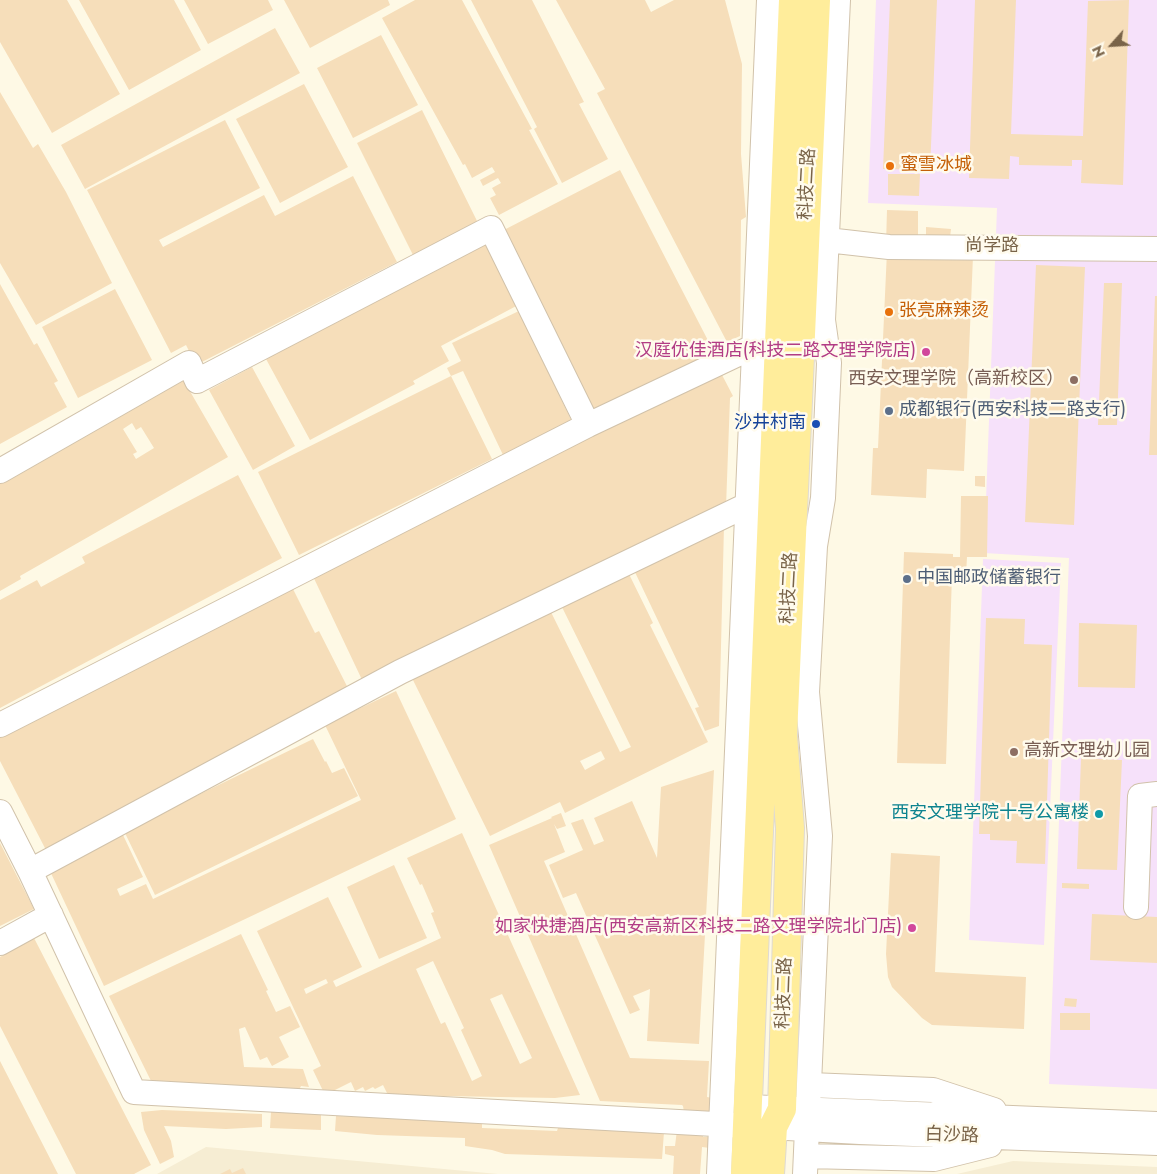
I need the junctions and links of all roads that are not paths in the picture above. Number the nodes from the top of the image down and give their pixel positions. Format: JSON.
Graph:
{"nodes":[{"id":1,"x":769,"y":0,"type":"edge"},
{"id":2,"x":792,"y":0,"type":"edge"},
{"id":3,"x":816,"y":0,"type":"edge"},
{"id":4,"x":838,"y":0,"type":"edge"},
{"id":5,"x":826,"y":240,"type":"junction"},
{"id":6,"x":1157,"y":249,"type":"edge"},
{"id":7,"x":755,"y":346,"type":"junction"},
{"id":8,"x":588,"y":425,"type":"junction"},
{"id":9,"x":0,"y":471,"type":"edge"},
{"id":10,"x":748,"y":505,"type":"junction"},
{"id":11,"x":0,"y":725,"type":"edge"},
{"id":12,"x":1157,"y":794,"type":"edge"},
{"id":13,"x":0,"y":812,"type":"edge"},
{"id":14,"x":30,"y":871,"type":"junction"},
{"id":15,"x":1136,"y":907,"type":"dead end"},
{"id":16,"x":51,"y":915,"type":"junction"},
{"id":17,"x":0,"y":943,"type":"edge"},
{"id":18,"x":810,"y":1084,"type":"junction"},
{"id":19,"x":754,"y":1119,"type":"junction"},
{"id":20,"x":808,"y":1120,"type":"junction"},
{"id":21,"x":1157,"y":1124,"type":"edge"},
{"id":22,"x":1019,"y":1128,"type":"junction"},
{"id":23,"x":1157,"y":1143,"type":"edge"},
{"id":24,"x":806,"y":1165,"type":"edge"},
{"id":25,"x":719,"y":1174,"type":"edge"},
{"id":26,"x":745,"y":1174,"type":"edge"},
{"id":27,"x":770,"y":1174,"type":"edge"}],
"edges":[{"from":1,"to":7,"type":"street"},
{"from":2,"to":19,"type":"main road","name":"科技二路"},
{"from":3,"to":19,"type":"main road","name":"科技二路"},
{"from":4,"to":5,"type":"street"},
{"from":5,"to":6,"type":"street","name":"尚学路"},
{"from":5,"to":18,"type":"street"},
{"from":7,"to":8,"type":"street"},
{"from":7,"to":10,"type":"street"},
{"from":8,"to":9,"type":"street"},
{"from":8,"to":11,"type":"street"},
{"from":10,"to":14,"type":"street"},
{"from":10,"to":19,"type":"street"},
{"from":12,"to":15,"type":"street"},
{"from":13,"to":14,"type":"street"},
{"from":14,"to":16,"type":"street"},
{"from":16,"to":17,"type":"street"},
{"from":16,"to":19,"type":"street","name":"白沙路"},
{"from":18,"to":20,"type":"street"},
{"from":18,"to":22,"type":"street"},
{"from":19,"to":20,"type":"street","name":"白沙路"},
{"from":19,"to":25,"type":"street"},
{"from":19,"to":26,"type":"main road","name":"科技二路"},
{"from":19,"to":27,"type":"main road","name":"科技二路"},
{"from":20,"to":22,"type":"street","name":"白沙路"},
{"from":20,"to":24,"type":"street"},
{"from":21,"to":22,"type":"street","name":"白沙路"},
{"from":22,"to":23,"type":"street","name":"白沙路"},
{"from":22,"to":24,"type":"street"}]}
